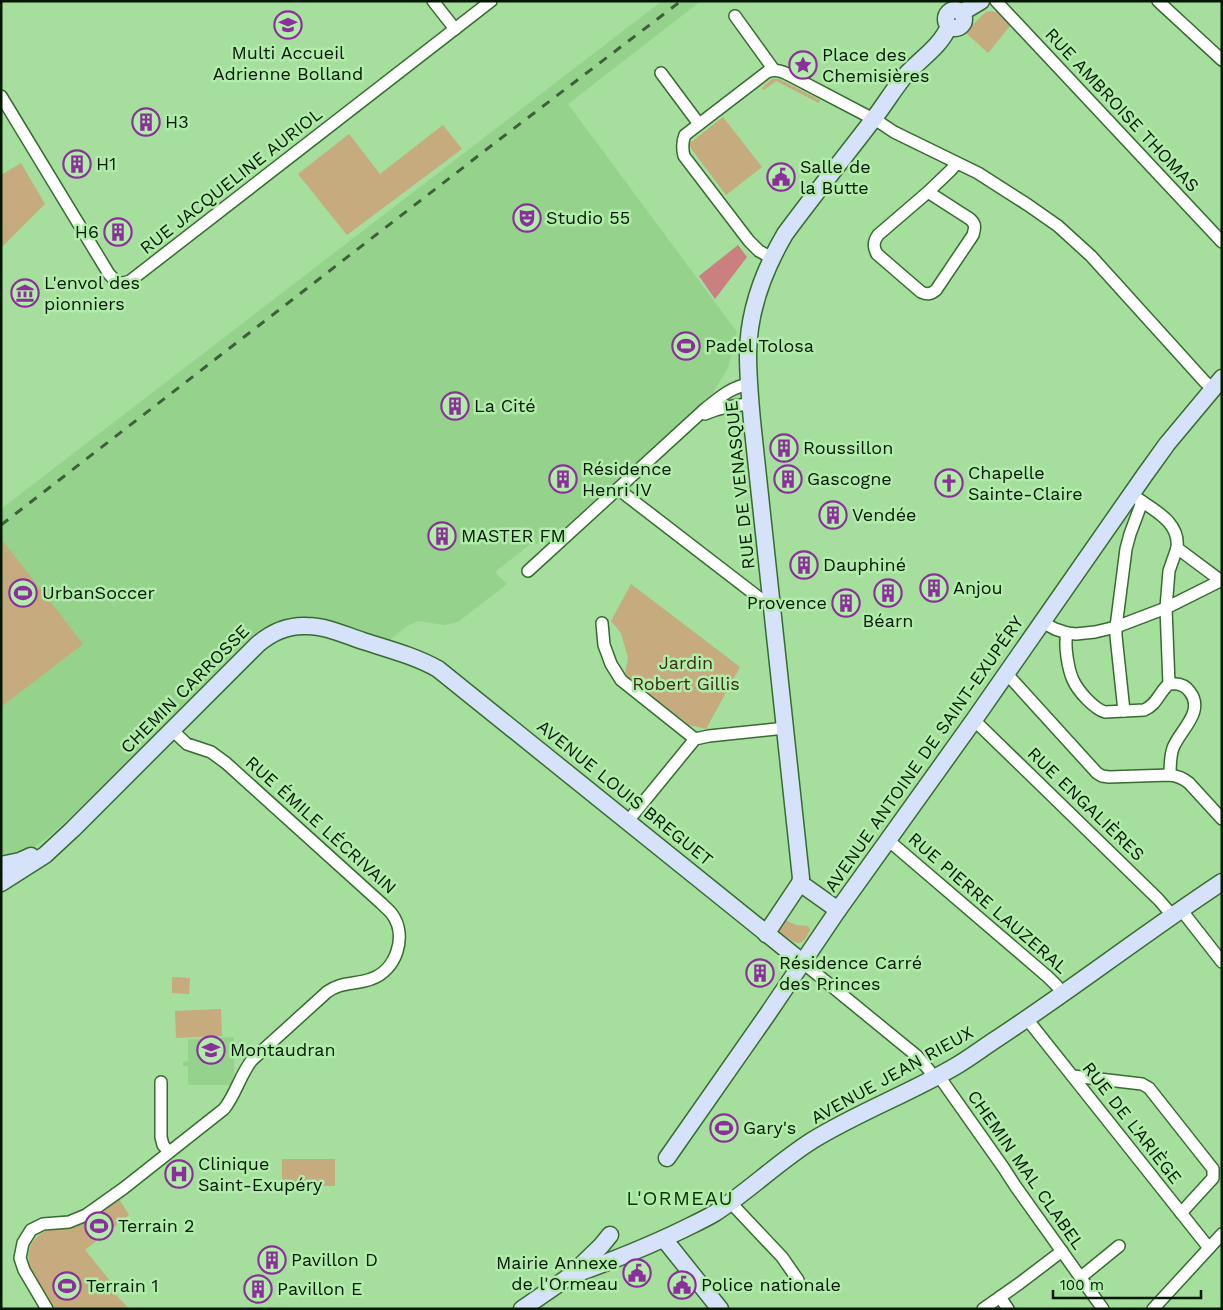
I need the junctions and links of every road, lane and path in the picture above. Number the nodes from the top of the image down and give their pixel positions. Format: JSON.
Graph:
{"nodes":[{"id":1,"x":433,"y":1,"type":"edge"},
{"id":2,"x":491,"y":1,"type":"edge"},
{"id":3,"x":981,"y":1,"type":"edge"},
{"id":4,"x":996,"y":1,"type":"edge"},
{"id":5,"x":1158,"y":1,"type":"edge"},
{"id":6,"x":949,"y":13,"type":"edge"},
{"id":7,"x":735,"y":16,"type":"dead end"},
{"id":8,"x":455,"y":29,"type":"junction"},
{"id":9,"x":1222,"y":60,"type":"edge"},
{"id":10,"x":774,"y":70,"type":"junction"},
{"id":11,"x":661,"y":73,"type":"dead end"},
{"id":12,"x":1,"y":96,"type":"edge"},
{"id":13,"x":869,"y":117,"type":"junction"},
{"id":14,"x":700,"y":124,"type":"junction"},
{"id":15,"x":957,"y":163,"type":"junction"},
{"id":16,"x":928,"y":192,"type":"junction"},
{"id":17,"x":1222,"y":242,"type":"edge"},
{"id":18,"x":772,"y":258,"type":"junction"},
{"id":19,"x":1217,"y":383,"type":"edge"},
{"id":20,"x":749,"y":384,"type":"junction"},
{"id":21,"x":751,"y":404,"type":"junction"},
{"id":22,"x":690,"y":422,"type":"junction"},
{"id":23,"x":618,"y":489,"type":"junction"},
{"id":24,"x":1136,"y":498,"type":"junction"},
{"id":25,"x":1177,"y":548,"type":"junction"},
{"id":26,"x":528,"y":570,"type":"dead end"},
{"id":27,"x":1221,"y":580,"type":"edge"},
{"id":28,"x":771,"y":600,"type":"junction"},
{"id":29,"x":1166,"y":608,"type":"junction"},
{"id":30,"x":1042,"y":622,"type":"junction"},
{"id":31,"x":602,"y":623,"type":"dead end"},
{"id":32,"x":1116,"y":627,"type":"junction"},
{"id":33,"x":1067,"y":633,"type":"junction"},
{"id":34,"x":420,"y":660,"type":"joint"},
{"id":35,"x":1006,"y":673,"type":"junction"},
{"id":36,"x":1169,"y":684,"type":"junction"},
{"id":37,"x":1124,"y":711,"type":"junction"},
{"id":38,"x":974,"y":720,"type":"junction"},
{"id":39,"x":785,"y":728,"type":"junction"},
{"id":40,"x":172,"y":730,"type":"junction"},
{"id":41,"x":695,"y":739,"type":"junction"},
{"id":42,"x":1170,"y":775,"type":"junction"},
{"id":43,"x":1222,"y":819,"type":"edge"},
{"id":44,"x":628,"y":821,"type":"junction"},
{"id":45,"x":888,"y":840,"type":"junction"},
{"id":46,"x":1,"y":874,"type":"edge"},
{"id":47,"x":800,"y":882,"type":"junction"},
{"id":48,"x":1222,"y":882,"type":"edge"},
{"id":49,"x":838,"y":910,"type":"junction"},
{"id":50,"x":1177,"y":912,"type":"junction"},
{"id":51,"x":766,"y":934,"type":"junction"},
{"id":52,"x":802,"y":962,"type":"junction"},
{"id":53,"x":1222,"y":962,"type":"edge"},
{"id":54,"x":1063,"y":994,"type":"junction"},
{"id":55,"x":1027,"y":1019,"type":"junction"},
{"id":56,"x":1073,"y":1076,"type":"junction"},
{"id":57,"x":937,"y":1077,"type":"junction"},
{"id":58,"x":161,"y":1082,"type":"dead end"},
{"id":59,"x":169,"y":1152,"type":"junction"},
{"id":60,"x":667,"y":1158,"type":"dead end"},
{"id":61,"x":731,"y":1203,"type":"junction"},
{"id":62,"x":1181,"y":1213,"type":"junction"},
{"id":63,"x":1222,"y":1234,"type":"edge"},
{"id":64,"x":664,"y":1239,"type":"junction"},
{"id":65,"x":1119,"y":1246,"type":"dead end"},
{"id":66,"x":1209,"y":1248,"type":"junction"},
{"id":67,"x":1062,"y":1251,"type":"junction"},
{"id":68,"x":623,"y":1255,"type":"junction"},
{"id":69,"x":570,"y":1276,"type":"junction"},
{"id":70,"x":1081,"y":1277,"type":"junction"},
{"id":71,"x":798,"y":1280,"type":"dead end"},
{"id":72,"x":1000,"y":1297,"type":"junction"},
{"id":73,"x":47,"y":1309,"type":"edge"},
{"id":74,"x":522,"y":1309,"type":"edge"},
{"id":75,"x":720,"y":1309,"type":"edge"},
{"id":76,"x":983,"y":1309,"type":"edge"},
{"id":77,"x":1008,"y":1309,"type":"edge"},
{"id":78,"x":1103,"y":1309,"type":"edge"},
{"id":79,"x":1153,"y":1309,"type":"edge"}],
"edges":[{"from":1,"to":8,"type":"street"},
{"from":2,"to":8,"type":"street","name":"RUE JACQUELINE AURIOL"},
{"from":3,"to":6,"type":"street"},
{"from":4,"to":17,"type":"street","name":"RUE AMBROISE THOMAS"},
{"from":5,"to":9,"type":"street"},
{"from":6,"to":13,"type":"street","name":"RUE DE VENASQUE"},
{"from":7,"to":10,"type":"street"},
{"from":8,"to":12,"type":"street","name":"RUE JACQUELINE AURIOL"},
{"from":10,"to":13,"type":"street"},
{"from":10,"to":14,"type":"street"},
{"from":11,"to":14,"type":"street"},
{"from":13,"to":15,"type":"street"},
{"from":13,"to":18,"type":"street","name":"RUE DE VENASQUE"},
{"from":14,"to":18,"type":"street"},
{"from":15,"to":16,"type":"street"},
{"from":15,"to":19,"type":"street"},
{"from":16,"to":16,"type":"street"},
{"from":18,"to":20,"type":"street","name":"RUE DE VENASQUE"},
{"from":19,"to":24,"type":"street","name":"AVENUE ANTOINE DE SAINT-EXUPÉRY"},
{"from":20,"to":21,"type":"street","name":"RUE DE VENASQUE"},
{"from":20,"to":22,"type":"street"},
{"from":21,"to":22,"type":"street"},
{"from":21,"to":28,"type":"street","name":"RUE DE VENASQUE"},
{"from":22,"to":23,"type":"street"},
{"from":23,"to":26,"type":"street"},
{"from":23,"to":28,"type":"street"},
{"from":24,"to":25,"type":"street"},
{"from":24,"to":30,"type":"street","name":"AVENUE ANTOINE DE SAINT-EXUPÉRY"},
{"from":24,"to":32,"type":"street"},
{"from":25,"to":27,"type":"street"},
{"from":25,"to":29,"type":"street"},
{"from":27,"to":29,"type":"street"},
{"from":28,"to":39,"type":"street","name":"RUE DE VENASQUE"},
{"from":29,"to":32,"type":"street"},
{"from":29,"to":36,"type":"street"},
{"from":30,"to":33,"type":"street"},
{"from":30,"to":35,"type":"street","name":"AVENUE ANTOINE DE SAINT-EXUPÉRY"},
{"from":31,"to":41,"type":"street"},
{"from":32,"to":33,"type":"street"},
{"from":32,"to":37,"type":"street"},
{"from":33,"to":37,"type":"street"},
{"from":34,"to":40,"type":"street","name":"CHEMIN CARROSSE"},
{"from":34,"to":44,"type":"street","name":"AVENUE LOUIS BREGUET"},
{"from":35,"to":38,"type":"street","name":"AVENUE ANTOINE DE SAINT-EXUPÉRY"},
{"from":35,"to":42,"type":"street"},
{"from":36,"to":37,"type":"street"},
{"from":36,"to":42,"type":"street"},
{"from":38,"to":45,"type":"street","name":"AVENUE ANTOINE DE SAINT-EXUPÉRY"},
{"from":38,"to":50,"type":"street","name":"RUE ENGALIÈRES"},
{"from":39,"to":41,"type":"street"},
{"from":39,"to":47,"type":"street","name":"RUE DE VENASQUE"},
{"from":40,"to":46,"type":"street","name":"CHEMIN CARROSSE"},
{"from":40,"to":59,"type":"street","name":"RUE ÉMILE LÉCRIVAIN"},
{"from":41,"to":44,"type":"street"},
{"from":42,"to":43,"type":"street"},
{"from":44,"to":51,"type":"street","name":"AVENUE LOUIS BREGUET"},
{"from":45,"to":49,"type":"street","name":"AVENUE ANTOINE DE SAINT-EXUPÉRY"},
{"from":45,"to":54,"type":"street","name":"RUE PIERRE LAUZERAL"},
{"from":47,"to":49,"type":"street"},
{"from":47,"to":51,"type":"street"},
{"from":48,"to":50,"type":"street","name":"AVENUE JEAN RIEUX"},
{"from":49,"to":52,"type":"street","name":"AVENUE ANTOINE DE SAINT-EXUPÉRY"},
{"from":50,"to":53,"type":"street","name":"RUE ENGALIÈRES"},
{"from":50,"to":54,"type":"street","name":"AVENUE JEAN RIEUX"},
{"from":51,"to":52,"type":"street","name":"AVENUE LOUIS BREGUET"},
{"from":52,"to":57,"type":"street","name":"CHEMIN MAL CLABEL"},
{"from":52,"to":60,"type":"street","name":"AVENUE ANTOINE DE SAINT-EXUPÉRY"},
{"from":54,"to":55,"type":"street","name":"AVENUE JEAN RIEUX"},
{"from":55,"to":56,"type":"street","name":"RUE DE L'ARIÈGE"},
{"from":55,"to":57,"type":"street","name":"AVENUE JEAN RIEUX"},
{"from":56,"to":62,"type":"street","name":"RUE DE L'ARIÈGE"},
{"from":56,"to":62,"type":"street"},
{"from":57,"to":61,"type":"street","name":"AVENUE JEAN RIEUX"},
{"from":57,"to":67,"type":"street","name":"CHEMIN MAL CLABEL"},
{"from":58,"to":59,"type":"street"},
{"from":59,"to":73,"type":"street","name":"RUE ÉMILE LÉCRIVAIN"},
{"from":61,"to":64,"type":"street","name":"AVENUE JEAN RIEUX"},
{"from":61,"to":71,"type":"street"},
{"from":62,"to":66,"type":"street","name":"RUE DE L'ARIÈGE"},
{"from":63,"to":66,"type":"street"},
{"from":64,"to":68,"type":"street","name":"AVENUE JEAN RIEUX"},
{"from":64,"to":75,"type":"street"},
{"from":65,"to":70,"type":"street"},
{"from":66,"to":79,"type":"street"},
{"from":67,"to":70,"type":"street","name":"CHEMIN MAL CLABEL"},
{"from":67,"to":72,"type":"street"},
{"from":68,"to":69,"type":"street","name":"AVENUE JEAN RIEUX"},
{"from":68,"to":69,"type":"street"},
{"from":69,"to":74,"type":"street"},
{"from":70,"to":78,"type":"street","name":"CHEMIN MAL CLABEL"},
{"from":72,"to":76,"type":"street"},
{"from":72,"to":77,"type":"street"}]}
